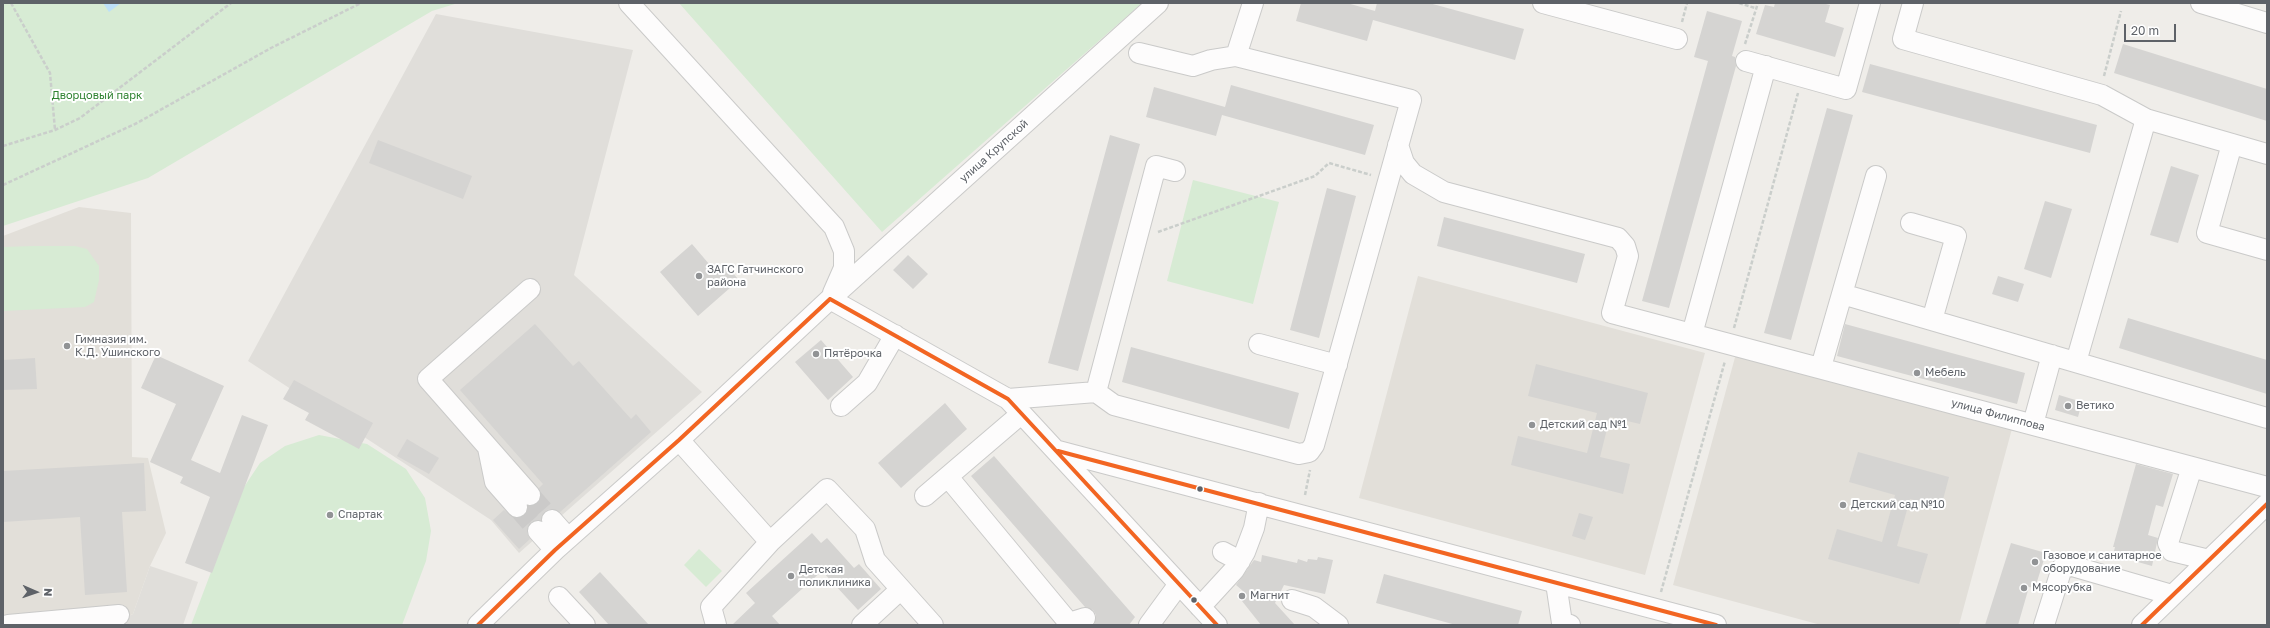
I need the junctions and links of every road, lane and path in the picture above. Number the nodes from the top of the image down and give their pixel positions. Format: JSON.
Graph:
{"nodes":[{"id":1,"x":11,"y":3,"type":"edge"},
{"id":2,"x":231,"y":3,"type":"edge"},
{"id":3,"x":361,"y":3,"type":"edge"},
{"id":4,"x":629,"y":3,"type":"edge"},
{"id":5,"x":1158,"y":3,"type":"edge"},
{"id":6,"x":1253,"y":3,"type":"edge"},
{"id":7,"x":1543,"y":3,"type":"edge"},
{"id":8,"x":1739,"y":3,"type":"edge"},
{"id":9,"x":1758,"y":3,"type":"edge"},
{"id":10,"x":1870,"y":3,"type":"edge"},
{"id":11,"x":1913,"y":3,"type":"edge"},
{"id":12,"x":2201,"y":3,"type":"edge"},
{"id":13,"x":1755,"y":8,"type":"junction"},
{"id":14,"x":2121,"y":11,"type":"dead end"},
{"id":15,"x":2267,"y":23,"type":"edge"},
{"id":16,"x":1677,"y":40,"type":"dead end"},
{"id":17,"x":1139,"y":53,"type":"dead end"},
{"id":18,"x":1236,"y":56,"type":"junction"},
{"id":19,"x":1746,"y":61,"type":"joint"},
{"id":20,"x":1766,"y":66,"type":"junction"},
{"id":21,"x":2102,"y":95,"type":"junction"},
{"id":22,"x":2146,"y":119,"type":"junction"},
{"id":23,"x":55,"y":130,"type":"junction"},
{"id":24,"x":2232,"y":144,"type":"junction"},
{"id":25,"x":1398,"y":145,"type":"junction"},
{"id":26,"x":3,"y":146,"type":"edge"},
{"id":27,"x":2267,"y":154,"type":"edge"},
{"id":28,"x":1175,"y":171,"type":"dead end"},
{"id":29,"x":1876,"y":176,"type":"dead end"},
{"id":30,"x":1389,"y":179,"type":"junction"},
{"id":31,"x":3,"y":186,"type":"edge"},
{"id":32,"x":1911,"y":223,"type":"dead end"},
{"id":33,"x":1137,"y":240,"type":"junction"},
{"id":34,"x":2267,"y":250,"type":"edge"},
{"id":35,"x":530,"y":290,"type":"dead end"},
{"id":36,"x":1842,"y":294,"type":"junction"},
{"id":37,"x":830,"y":299,"type":"junction"},
{"id":38,"x":1932,"y":320,"type":"junction"},
{"id":39,"x":1692,"y":334,"type":"junction"},
{"id":40,"x":895,"y":335,"type":"junction"},
{"id":41,"x":1259,"y":344,"type":"dead end"},
{"id":42,"x":2052,"y":355,"type":"junction"},
{"id":43,"x":2076,"y":362,"type":"junction"},
{"id":44,"x":1337,"y":365,"type":"junction"},
{"id":45,"x":1821,"y":367,"type":"junction"},
{"id":46,"x":1096,"y":392,"type":"junction"},
{"id":47,"x":1008,"y":399,"type":"junction"},
{"id":48,"x":841,"y":406,"type":"dead end"},
{"id":49,"x":1021,"y":414,"type":"junction"},
{"id":50,"x":2267,"y":418,"type":"edge"},
{"id":51,"x":2033,"y":424,"type":"junction"},
{"id":52,"x":679,"y":440,"type":"junction"},
{"id":53,"x":1058,"y":451,"type":"junction"},
{"id":54,"x":2192,"y":467,"type":"junction"},
{"id":55,"x":1123,"y":468,"type":"junction"},
{"id":56,"x":948,"y":477,"type":"junction"},
{"id":57,"x":2267,"y":487,"type":"edge"},
{"id":58,"x":925,"y":496,"type":"dead end"},
{"id":59,"x":1101,"y":498,"type":"junction"},
{"id":60,"x":524,"y":501,"type":"tunnel mouth"},
{"id":61,"x":1259,"y":503,"type":"junction"},
{"id":62,"x":2267,"y":504,"type":"edge"},
{"id":63,"x":545,"y":526,"type":"tunnel mouth"},
{"id":64,"x":770,"y":542,"type":"junction"},
{"id":65,"x":561,"y":544,"type":"junction"},
{"id":66,"x":2209,"y":560,"type":"junction"},
{"id":67,"x":1556,"y":583,"type":"junction"},
{"id":68,"x":1179,"y":584,"type":"junction"},
{"id":69,"x":900,"y":590,"type":"junction"},
{"id":70,"x":2172,"y":595,"type":"junction"},
{"id":71,"x":559,"y":597,"type":"dead end"},
{"id":72,"x":1292,"y":600,"type":"dead end"},
{"id":73,"x":1200,"y":607,"type":"junction"},
{"id":74,"x":119,"y":615,"type":"dead end"},
{"id":75,"x":1085,"y":618,"type":"dead end"},
{"id":76,"x":1709,"y":624,"type":"edge"},
{"id":77,"x":8,"y":625,"type":"edge"},
{"id":78,"x":478,"y":625,"type":"edge"},
{"id":79,"x":585,"y":625,"type":"edge"},
{"id":80,"x":716,"y":625,"type":"edge"},
{"id":81,"x":862,"y":625,"type":"edge"},
{"id":82,"x":933,"y":625,"type":"edge"},
{"id":83,"x":1149,"y":625,"type":"edge"},
{"id":84,"x":1217,"y":625,"type":"edge"},
{"id":85,"x":1338,"y":625,"type":"edge"},
{"id":86,"x":1570,"y":625,"type":"edge"},
{"id":87,"x":2044,"y":625,"type":"edge"},
{"id":88,"x":2142,"y":625,"type":"edge"}],
"edges":[{"from":1,"to":23,"type":"path"},
{"from":2,"to":23,"type":"path"},
{"from":3,"to":31,"type":"path"},
{"from":4,"to":37,"type":"street"},
{"from":5,"to":37,"type":"street","name":"улица Крупской"},
{"from":6,"to":18,"type":"street"},
{"from":7,"to":16,"type":"street"},
{"from":8,"to":13,"type":"path"},
{"from":9,"to":13,"type":"path"},
{"from":10,"to":20,"type":"street"},
{"from":11,"to":21,"type":"street"},
{"from":12,"to":15,"type":"street"},
{"from":13,"to":19,"type":"path"},
{"from":14,"to":21,"type":"path"},
{"from":17,"to":18,"type":"street"},
{"from":18,"to":25,"type":"street"},
{"from":19,"to":20,"type":"street"},
{"from":20,"to":39,"type":"street"},
{"from":21,"to":22,"type":"street"},
{"from":22,"to":24,"type":"street"},
{"from":22,"to":43,"type":"street"},
{"from":23,"to":26,"type":"path"},
{"from":24,"to":27,"type":"street"},
{"from":24,"to":34,"type":"street"},
{"from":25,"to":30,"type":"street"},
{"from":25,"to":39,"type":"street","name":"улица Филиппова"},
{"from":28,"to":33,"type":"street"},
{"from":29,"to":36,"type":"street"},
{"from":30,"to":33,"type":"path"},
{"from":30,"to":44,"type":"street"},
{"from":32,"to":38,"type":"street"},
{"from":33,"to":46,"type":"street"},
{"from":35,"to":60,"type":"street"},
{"from":36,"to":38,"type":"street"},
{"from":36,"to":45,"type":"street"},
{"from":37,"to":40,"type":"street"},
{"from":37,"to":52,"type":"street","name":"улица Крупской"},
{"from":38,"to":42,"type":"street"},
{"from":39,"to":45,"type":"street","name":"улица Филиппова"},
{"from":40,"to":47,"type":"street"},
{"from":40,"to":48,"type":"street"},
{"from":41,"to":44,"type":"street"},
{"from":42,"to":43,"type":"street"},
{"from":42,"to":51,"type":"street"},
{"from":43,"to":50,"type":"street"},
{"from":44,"to":46,"type":"street"},
{"from":45,"to":51,"type":"street","name":"улица Филиппова"},
{"from":46,"to":47,"type":"street"},
{"from":47,"to":49,"type":"street"},
{"from":49,"to":53,"type":"street"},
{"from":49,"to":56,"type":"street"},
{"from":51,"to":54,"type":"street","name":"улица Филиппова"},
{"from":52,"to":64,"type":"street"},
{"from":52,"to":65,"type":"street","name":"улица Крупской"},
{"from":53,"to":55,"type":"street"},
{"from":53,"to":59,"type":"street"},
{"from":54,"to":57,"type":"street","name":"улица Филиппова"},
{"from":54,"to":66,"type":"street"},
{"from":55,"to":59,"type":"street"},
{"from":55,"to":61,"type":"street"},
{"from":56,"to":58,"type":"street"},
{"from":56,"to":75,"type":"street"},
{"from":59,"to":68,"type":"street"},
{"from":61,"to":67,"type":"street"},
{"from":61,"to":73,"type":"street"},
{"from":62,"to":66,"type":"street"},
{"from":63,"to":65,"type":"street"},
{"from":64,"to":69,"type":"street"},
{"from":64,"to":80,"type":"street"},
{"from":65,"to":78,"type":"street","name":"улица Крупской"},
{"from":66,"to":70,"type":"street"},
{"from":67,"to":76,"type":"street"},
{"from":67,"to":86,"type":"street"},
{"from":68,"to":73,"type":"street"},
{"from":68,"to":83,"type":"street"},
{"from":69,"to":81,"type":"street"},
{"from":69,"to":82,"type":"street"},
{"from":70,"to":87,"type":"street"},
{"from":70,"to":88,"type":"street"},
{"from":71,"to":79,"type":"street"},
{"from":72,"to":85,"type":"street"},
{"from":73,"to":84,"type":"street"},
{"from":74,"to":77,"type":"street"}]}
